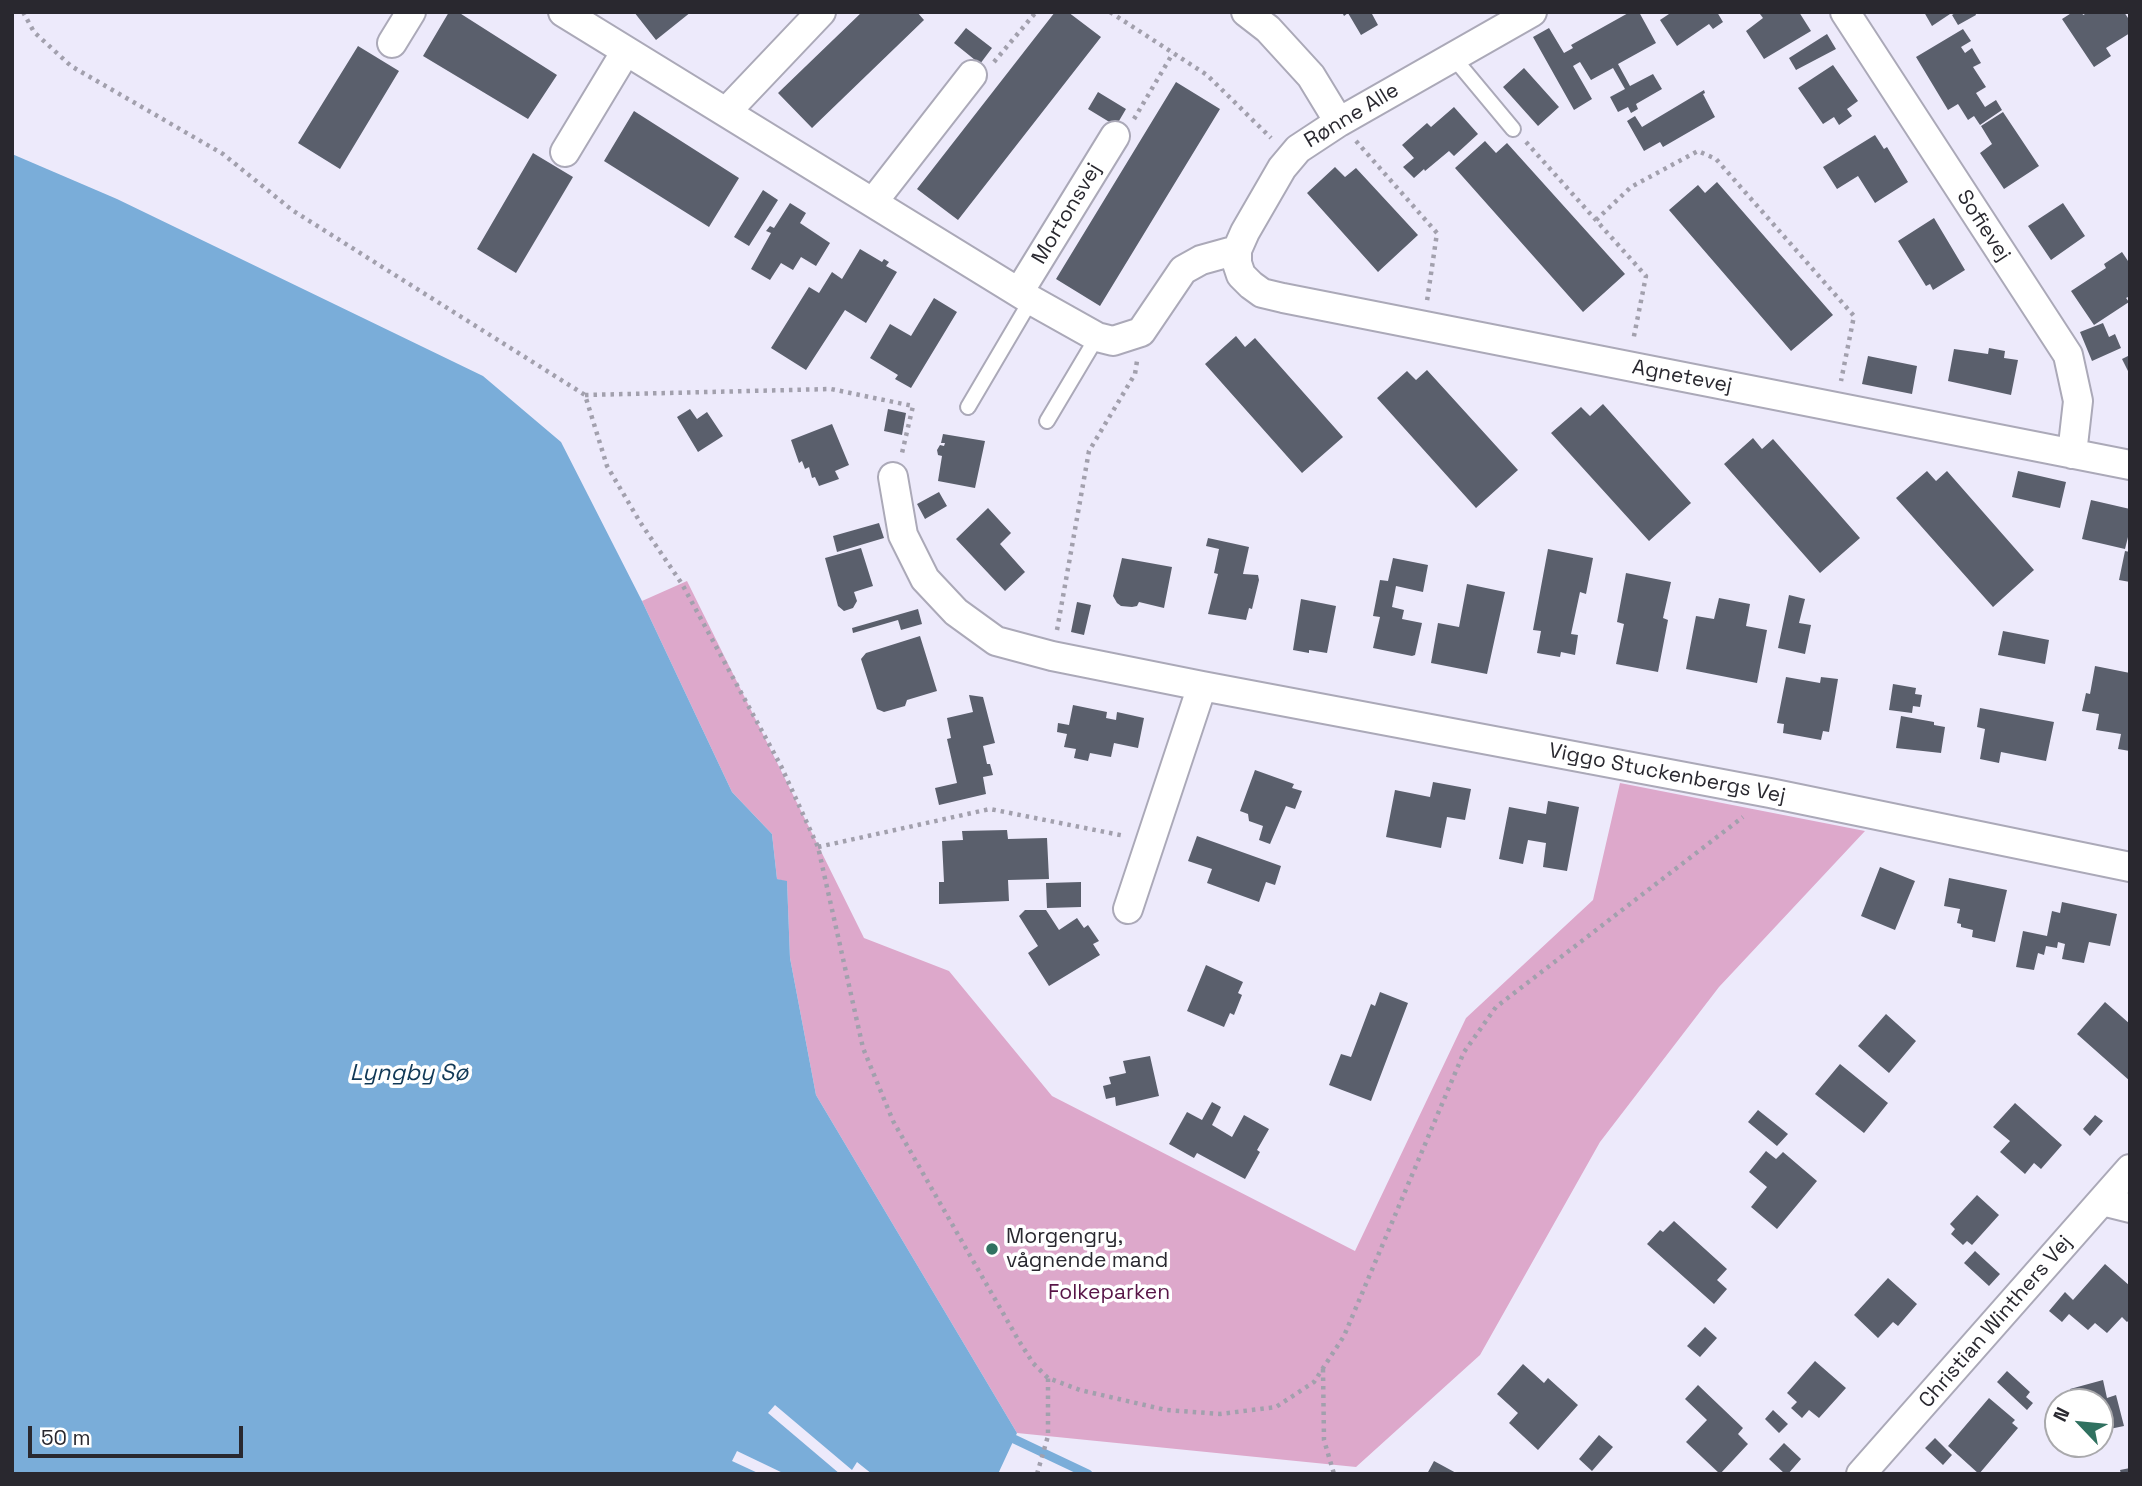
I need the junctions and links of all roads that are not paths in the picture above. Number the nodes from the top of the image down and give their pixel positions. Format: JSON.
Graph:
{"nodes":[{"id":1,"x":411,"y":12,"type":"edge"},
{"id":2,"x":564,"y":12,"type":"edge"},
{"id":3,"x":821,"y":12,"type":"edge"},
{"id":4,"x":1246,"y":12,"type":"edge"},
{"id":5,"x":1532,"y":12,"type":"edge"},
{"id":6,"x":1845,"y":12,"type":"edge"},
{"id":7,"x":392,"y":43,"type":"dead end"},
{"id":8,"x":626,"y":51,"type":"junction"},
{"id":9,"x":1453,"y":57,"type":"junction"},
{"id":10,"x":972,"y":75,"type":"road end"},
{"id":11,"x":726,"y":112,"type":"junction"},
{"id":12,"x":1339,"y":121,"type":"junction"},
{"id":13,"x":1513,"y":129,"type":"road end"},
{"id":14,"x":1115,"y":136,"type":"road end"},
{"id":15,"x":565,"y":152,"type":"dead end"},
{"id":16,"x":873,"y":202,"type":"junction"},
{"id":17,"x":1239,"y":263,"type":"junction"},
{"id":18,"x":1025,"y":296,"type":"junction"},
{"id":19,"x":1097,"y":337,"type":"junction"},
{"id":20,"x":968,"y":407,"type":"dead end"},
{"id":21,"x":1047,"y":421,"type":"dead end"},
{"id":22,"x":2073,"y":454,"type":"junction"},
{"id":23,"x":2130,"y":465,"type":"edge"},
{"id":24,"x":893,"y":477,"type":"road end"},
{"id":25,"x":1202,"y":687,"type":"junction"},
{"id":26,"x":2130,"y":867,"type":"edge"},
{"id":27,"x":1128,"y":909,"type":"dead end"},
{"id":28,"x":2130,"y":1169,"type":"edge"},
{"id":29,"x":2102,"y":1201,"type":"junction"},
{"id":30,"x":2130,"y":1208,"type":"edge"},
{"id":31,"x":1861,"y":1474,"type":"edge"}],
"edges":[{"from":1,"to":7,"type":"street"},
{"from":2,"to":8,"type":"street"},
{"from":3,"to":11,"type":"street"},
{"from":4,"to":12,"type":"street"},
{"from":5,"to":9,"type":"street","name":"Rønne Alle"},
{"from":6,"to":22,"type":"street","name":"Sofievej"},
{"from":8,"to":11,"type":"street"},
{"from":8,"to":15,"type":"street"},
{"from":9,"to":12,"type":"street","name":"Rønne Alle"},
{"from":9,"to":13,"type":"lane"},
{"from":10,"to":16,"type":"street"},
{"from":11,"to":16,"type":"street"},
{"from":12,"to":17,"type":"street","name":"Rønne Alle"},
{"from":14,"to":18,"type":"street","name":"Mortonsvej"},
{"from":16,"to":18,"type":"street"},
{"from":17,"to":19,"type":"street"},
{"from":17,"to":22,"type":"street","name":"Agnetevej"},
{"from":18,"to":19,"type":"street"},
{"from":18,"to":20,"type":"lane"},
{"from":19,"to":21,"type":"lane"},
{"from":22,"to":23,"type":"street","name":"Agnetevej"},
{"from":24,"to":25,"type":"street","name":"Viggo Stuckenbergs Vej"},
{"from":25,"to":26,"type":"street","name":"Viggo Stuckenbergs Vej"},
{"from":25,"to":27,"type":"street"},
{"from":28,"to":29,"type":"street","name":"Christian Winthers Vej"},
{"from":29,"to":30,"type":"street"},
{"from":29,"to":31,"type":"street","name":"Christian Winthers Vej"}]}
